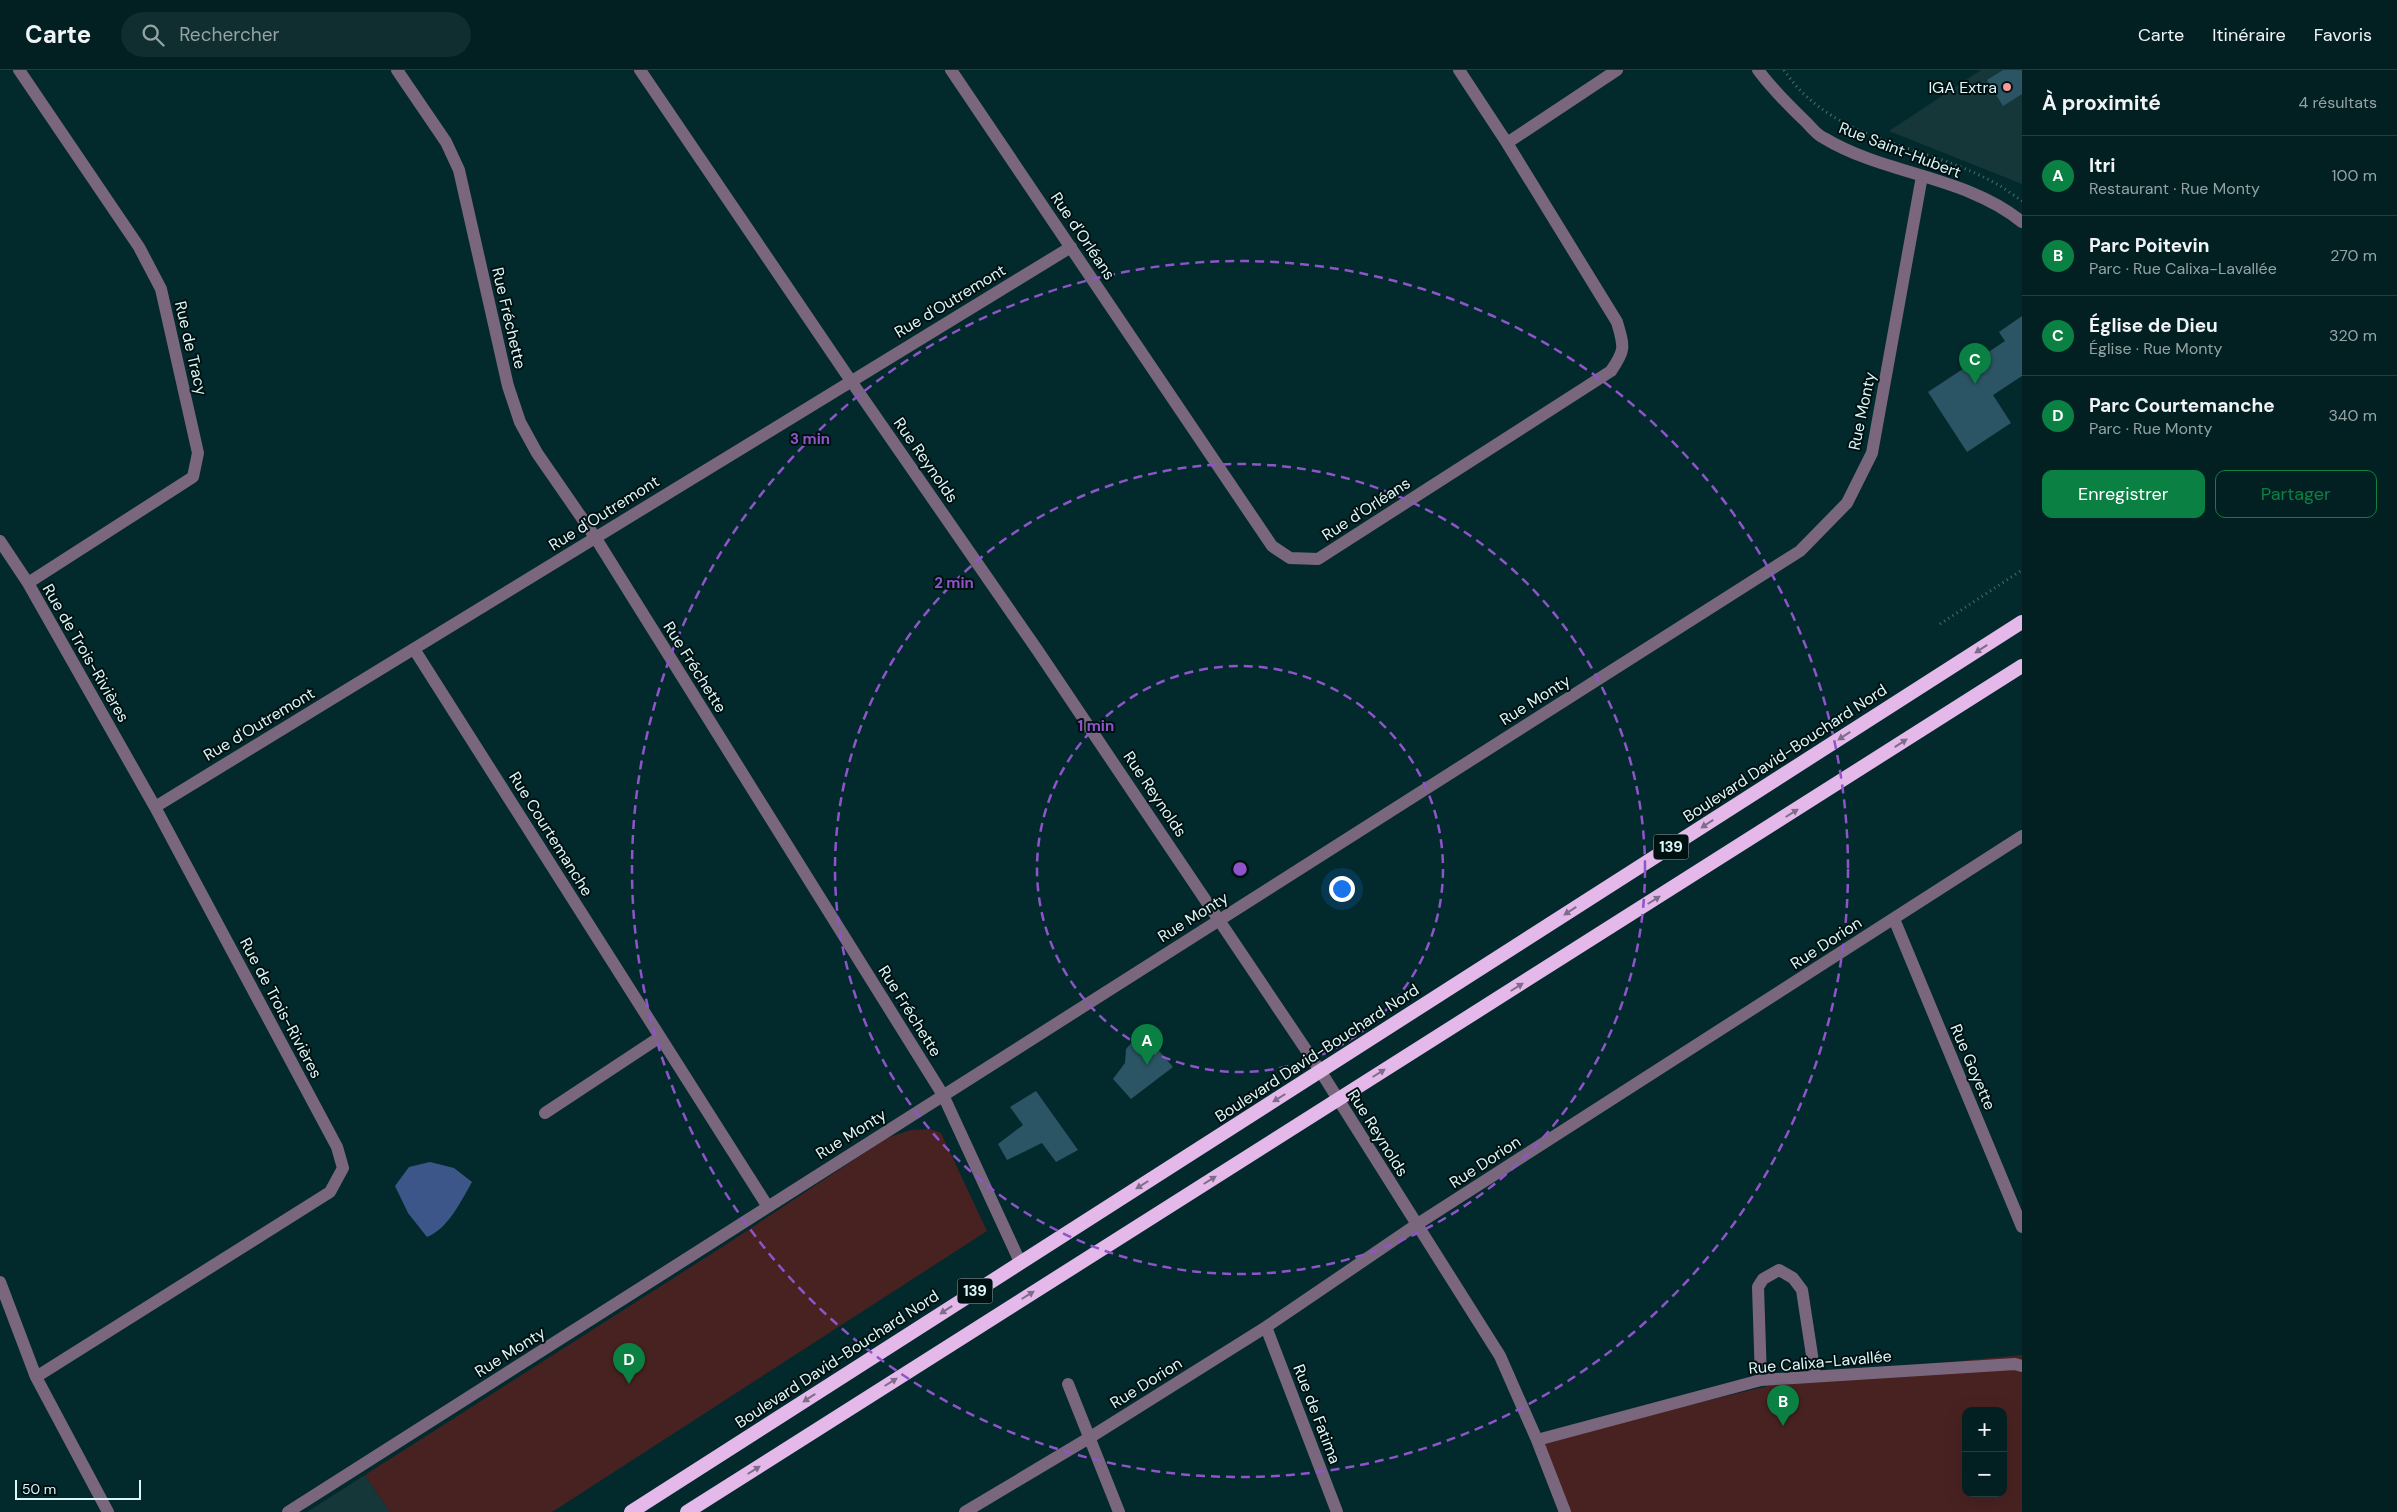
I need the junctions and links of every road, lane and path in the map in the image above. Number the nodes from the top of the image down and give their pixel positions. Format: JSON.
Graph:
{"nodes":[{"id":1,"x":19,"y":70,"type":"edge"},
{"id":2,"x":397,"y":70,"type":"edge"},
{"id":3,"x":640,"y":70,"type":"edge"},
{"id":4,"x":951,"y":70,"type":"edge"},
{"id":5,"x":1459,"y":70,"type":"edge"},
{"id":6,"x":1617,"y":70,"type":"edge"},
{"id":7,"x":1758,"y":70,"type":"edge"},
{"id":8,"x":1784,"y":70,"type":"edge"},
{"id":9,"x":1507,"y":143,"type":"junction"},
{"id":10,"x":1922,"y":176,"type":"junction"},
{"id":11,"x":2022,"y":201,"type":"edge"},
{"id":12,"x":2022,"y":222,"type":"edge"},
{"id":13,"x":1070,"y":247,"type":"junction"},
{"id":14,"x":851,"y":381,"type":"junction"},
{"id":15,"x":596,"y":538,"type":"junction"},
{"id":16,"x":0,"y":541,"type":"edge"},
{"id":17,"x":2022,"y":570,"type":"edge"},
{"id":18,"x":28,"y":583,"type":"junction"},
{"id":19,"x":2022,"y":622,"type":"edge"},
{"id":20,"x":1940,"y":624,"type":"dead end"},
{"id":21,"x":414,"y":649,"type":"junction"},
{"id":22,"x":2022,"y":666,"type":"edge"},
{"id":23,"x":155,"y":807,"type":"junction"},
{"id":24,"x":2022,"y":836,"type":"edge"},
{"id":25,"x":1894,"y":919,"type":"junction"},
{"id":26,"x":1220,"y":920,"type":"junction"},
{"id":27,"x":660,"y":1036,"type":"junction"},
{"id":28,"x":1320,"y":1072,"type":"junction"},
{"id":29,"x":943,"y":1095,"type":"junction"},
{"id":30,"x":1338,"y":1099,"type":"junction"},
{"id":31,"x":546,"y":1113,"type":"dead end"},
{"id":32,"x":768,"y":1207,"type":"junction"},
{"id":33,"x":1416,"y":1224,"type":"junction"},
{"id":34,"x":2022,"y":1227,"type":"edge"},
{"id":35,"x":1020,"y":1262,"type":"junction"},
{"id":36,"x":0,"y":1282,"type":"edge"},
{"id":37,"x":1266,"y":1327,"type":"junction"},
{"id":38,"x":2022,"y":1366,"type":"edge"},
{"id":39,"x":1815,"y":1375,"type":"junction"},
{"id":40,"x":36,"y":1377,"type":"junction"},
{"id":41,"x":1761,"y":1380,"type":"junction"},
{"id":42,"x":1068,"y":1384,"type":"dead end"},
{"id":43,"x":1089,"y":1438,"type":"junction"},
{"id":44,"x":1537,"y":1440,"type":"junction"},
{"id":45,"x":108,"y":1512,"type":"edge"},
{"id":46,"x":288,"y":1512,"type":"edge"},
{"id":47,"x":631,"y":1512,"type":"edge"},
{"id":48,"x":687,"y":1512,"type":"edge"},
{"id":49,"x":965,"y":1512,"type":"edge"},
{"id":50,"x":1119,"y":1512,"type":"edge"},
{"id":51,"x":1337,"y":1512,"type":"edge"},
{"id":52,"x":1565,"y":1512,"type":"edge"}],
"edges":[{"from":1,"to":18,"type":"street","name":"Rue de Tracy"},
{"from":2,"to":15,"type":"street","name":"Rue Fréchette"},
{"from":3,"to":14,"type":"street","name":"Rue Reynolds"},
{"from":4,"to":13,"type":"street","name":"Rue d'Orléans"},
{"from":5,"to":9,"type":"street","name":"Rue d'Orléans"},
{"from":6,"to":9,"type":"street"},
{"from":7,"to":10,"type":"street","name":"Rue Saint-Hubert"},
{"from":8,"to":11,"type":"path","name":"Rue Saint-Hubert"},
{"from":9,"to":13,"type":"street","name":"Rue d'Orléans"},
{"from":10,"to":12,"type":"street","name":"Rue Saint-Hubert"},
{"from":10,"to":26,"type":"street","name":"Rue Monty"},
{"from":13,"to":14,"type":"street","name":"Rue d'Outremont"},
{"from":14,"to":15,"type":"street","name":"Rue d'Outremont"},
{"from":14,"to":26,"type":"street","name":"Rue Reynolds"},
{"from":15,"to":21,"type":"street","name":"Rue d'Outremont"},
{"from":15,"to":29,"type":"street","name":"Rue Fréchette"},
{"from":16,"to":18,"type":"street","name":"Rue de Trois-Rivières"},
{"from":17,"to":20,"type":"path"},
{"from":18,"to":23,"type":"street","name":"Rue de Trois-Rivières"},
{"from":19,"to":28,"type":"highway","name":"Boulevard David-Bouchard Nord","number":"139","one_way":true},
{"from":21,"to":23,"type":"street","name":"Rue d'Outremont"},
{"from":21,"to":27,"type":"street","name":"Rue Courtemanche"},
{"from":30,"to":22,"type":"highway","number":"139","one_way":true},
{"from":23,"to":40,"type":"street","name":"Rue de Trois-Rivières"},
{"from":24,"to":25,"type":"street","name":"Rue Dorion"},
{"from":25,"to":33,"type":"street","name":"Rue Dorion"},
{"from":25,"to":34,"type":"street","name":"Rue Goyette"},
{"from":26,"to":28,"type":"street","name":"Rue Reynolds"},
{"from":26,"to":29,"type":"street","name":"Rue Monty"},
{"from":27,"to":31,"type":"street"},
{"from":27,"to":32,"type":"street","name":"Rue Courtemanche"},
{"from":28,"to":30,"type":"street","name":"Rue Reynolds"},
{"from":28,"to":35,"type":"highway","name":"Boulevard David-Bouchard Nord","number":"139","one_way":true},
{"from":29,"to":32,"type":"street","name":"Rue Monty"},
{"from":29,"to":35,"type":"street","name":"Rue Fréchette"},
{"from":30,"to":33,"type":"street","name":"Rue Reynolds"},
{"from":48,"to":30,"type":"highway","number":"139","one_way":true},
{"from":32,"to":46,"type":"street","name":"Rue Monty"},
{"from":33,"to":37,"type":"street","name":"Rue Dorion"},
{"from":33,"to":44,"type":"street","name":"Rue Reynolds"},
{"from":35,"to":47,"type":"highway","name":"Boulevard David-Bouchard Nord","number":"139","one_way":true},
{"from":36,"to":40,"type":"street"},
{"from":37,"to":43,"type":"street","name":"Rue Dorion"},
{"from":37,"to":51,"type":"street","name":"Rue de Fatima"},
{"from":38,"to":39,"type":"street","name":"Rue Calixa-Lavallée"},
{"from":39,"to":41,"type":"street","name":"Rue Calixa-Lavallée"},
{"from":39,"to":41,"type":"street"},
{"from":40,"to":45,"type":"street"},
{"from":41,"to":44,"type":"street","name":"Rue Calixa-Lavallée"},
{"from":42,"to":43,"type":"street"},
{"from":43,"to":49,"type":"street","name":"Rue Dorion"},
{"from":43,"to":50,"type":"street"},
{"from":44,"to":52,"type":"street","name":"Rue Reynolds"}]}
